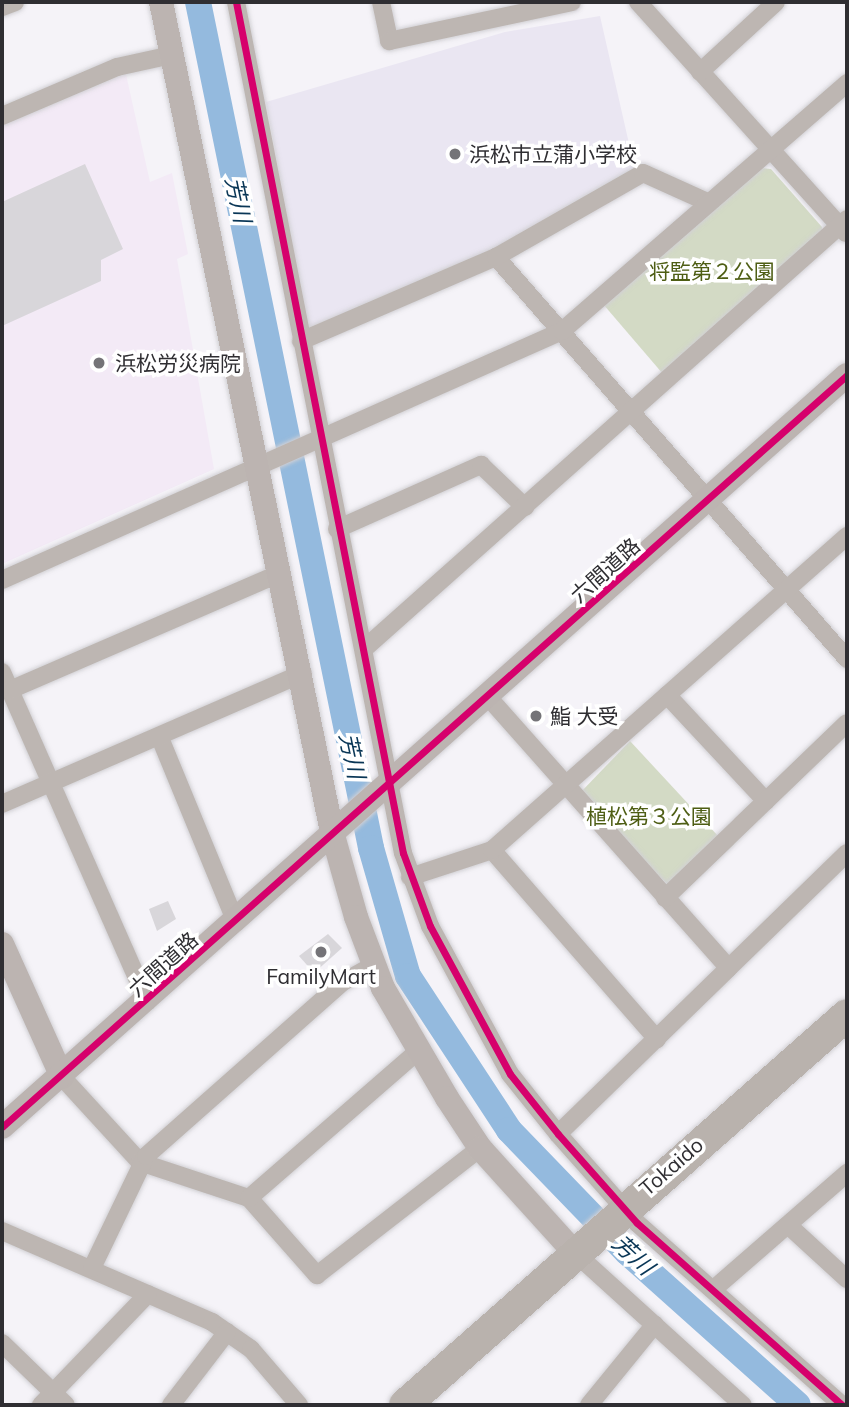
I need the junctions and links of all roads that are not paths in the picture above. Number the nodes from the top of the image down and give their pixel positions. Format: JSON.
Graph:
{"nodes":[{"id":1,"x":15,"y":2,"type":"edge"},
{"id":2,"x":162,"y":2,"type":"edge"},
{"id":3,"x":236,"y":2,"type":"edge"},
{"id":4,"x":381,"y":2,"type":"edge"},
{"id":5,"x":572,"y":2,"type":"edge"},
{"id":6,"x":638,"y":2,"type":"edge"},
{"id":7,"x":776,"y":2,"type":"edge"},
{"id":8,"x":2,"y":8,"type":"edge"},
{"id":9,"x":172,"y":55,"type":"junction"},
{"id":10,"x":700,"y":72,"type":"junction"},
{"id":11,"x":847,"y":83,"type":"edge"},
{"id":12,"x":2,"y":116,"type":"edge"},
{"id":13,"x":770,"y":146,"type":"junction"},
{"id":14,"x":705,"y":201,"type":"junction"},
{"id":15,"x":845,"y":227,"type":"edge"},
{"id":16,"x":496,"y":257,"type":"junction"},
{"id":17,"x":562,"y":331,"type":"junction"},
{"id":18,"x":301,"y":341,"type":"junction"},
{"id":19,"x":847,"y":375,"type":"edge"},
{"id":20,"x":632,"y":409,"type":"junction"},
{"id":21,"x":318,"y":444,"type":"junction"},
{"id":22,"x":262,"y":468,"type":"junction"},
{"id":23,"x":710,"y":500,"type":"junction"},
{"id":24,"x":525,"y":507,"type":"junction"},
{"id":25,"x":337,"y":529,"type":"junction"},
{"id":26,"x":847,"y":536,"type":"edge"},
{"id":27,"x":280,"y":573,"type":"junction"},
{"id":28,"x":2,"y":580,"type":"edge"},
{"id":29,"x":786,"y":589,"type":"junction"},
{"id":30,"x":365,"y":648,"type":"junction"},
{"id":31,"x":847,"y":659,"type":"edge"},
{"id":32,"x":2,"y":672,"type":"edge"},
{"id":33,"x":303,"y":673,"type":"junction"},
{"id":34,"x":10,"y":691,"type":"junction"},
{"id":35,"x":667,"y":695,"type":"junction"},
{"id":36,"x":488,"y":698,"type":"junction"},
{"id":37,"x":847,"y":723,"type":"edge"},
{"id":38,"x":160,"y":738,"type":"junction"},
{"id":39,"x":50,"y":783,"type":"junction"},
{"id":40,"x":566,"y":784,"type":"junction"},
{"id":41,"x":387,"y":785,"type":"junction"},
{"id":42,"x":766,"y":801,"type":"junction"},
{"id":43,"x":2,"y":804,"type":"edge"},
{"id":44,"x":338,"y":827,"type":"junction"},
{"id":45,"x":492,"y":850,"type":"junction"},
{"id":46,"x":847,"y":853,"type":"edge"},
{"id":47,"x":410,"y":877,"type":"junction"},
{"id":48,"x":665,"y":898,"type":"junction"},
{"id":49,"x":236,"y":922,"type":"junction"},
{"id":50,"x":4,"y":956,"type":"edge"},
{"id":51,"x":372,"y":966,"type":"junction"},
{"id":52,"x":729,"y":968,"type":"junction"},
{"id":53,"x":147,"y":1002,"type":"junction"},
{"id":54,"x":847,"y":1015,"type":"edge"},
{"id":55,"x":657,"y":1039,"type":"junction"},
{"id":56,"x":418,"y":1051,"type":"junction"},
{"id":57,"x":62,"y":1077,"type":"junction"},
{"id":58,"x":2,"y":1127,"type":"edge"},
{"id":59,"x":558,"y":1134,"type":"junction"},
{"id":60,"x":480,"y":1148,"type":"junction"},
{"id":61,"x":140,"y":1162,"type":"junction"},
{"id":62,"x":847,"y":1173,"type":"edge"},
{"id":63,"x":249,"y":1198,"type":"junction"},
{"id":64,"x":623,"y":1208,"type":"junction"},
{"id":65,"x":788,"y":1225,"type":"junction"},
{"id":66,"x":8,"y":1234,"type":"edge"},
{"id":67,"x":578,"y":1249,"type":"junction"},
{"id":68,"x":2,"y":1250,"type":"edge"},
{"id":69,"x":92,"y":1268,"type":"junction"},
{"id":70,"x":847,"y":1279,"type":"edge"},
{"id":71,"x":716,"y":1287,"type":"junction"},
{"id":72,"x":148,"y":1294,"type":"junction"},
{"id":73,"x":655,"y":1325,"type":"junction"},
{"id":74,"x":227,"y":1332,"type":"junction"},
{"id":75,"x":2,"y":1343,"type":"edge"},
{"id":76,"x":53,"y":1401,"type":"edge"},
{"id":77,"x":741,"y":1404,"type":"edge"},
{"id":78,"x":171,"y":1405,"type":"edge"},
{"id":79,"x":299,"y":1405,"type":"edge"},
{"id":80,"x":405,"y":1405,"type":"edge"},
{"id":81,"x":589,"y":1405,"type":"edge"},
{"id":82,"x":842,"y":1405,"type":"edge"}],
"edges":[{"from":1,"to":8,"type":"street"},
{"from":2,"to":9,"type":"street"},
{"from":3,"to":18,"type":"street"},
{"from":4,"to":5,"type":"street"},
{"from":6,"to":10,"type":"street"},
{"from":7,"to":10,"type":"street"},
{"from":9,"to":12,"type":"street"},
{"from":9,"to":22,"type":"street"},
{"from":10,"to":13,"type":"street"},
{"from":11,"to":13,"type":"street"},
{"from":13,"to":14,"type":"street"},
{"from":13,"to":15,"type":"street"},
{"from":14,"to":16,"type":"street"},
{"from":14,"to":17,"type":"street"},
{"from":15,"to":20,"type":"street"},
{"from":16,"to":17,"type":"street"},
{"from":16,"to":18,"type":"street"},
{"from":17,"to":20,"type":"street"},
{"from":17,"to":21,"type":"street"},
{"from":18,"to":21,"type":"street"},
{"from":19,"to":23,"type":"street","name":"六間道路"},
{"from":20,"to":23,"type":"street"},
{"from":20,"to":24,"type":"street"},
{"from":21,"to":22,"type":"street"},
{"from":21,"to":25,"type":"street"},
{"from":22,"to":27,"type":"street"},
{"from":22,"to":28,"type":"street"},
{"from":23,"to":29,"type":"street"},
{"from":23,"to":36,"type":"street","name":"六間道路"},
{"from":24,"to":25,"type":"street"},
{"from":24,"to":30,"type":"street"},
{"from":25,"to":30,"type":"street"},
{"from":26,"to":29,"type":"street"},
{"from":27,"to":33,"type":"street"},
{"from":27,"to":34,"type":"street"},
{"from":29,"to":31,"type":"street"},
{"from":29,"to":35,"type":"street"},
{"from":30,"to":41,"type":"street"},
{"from":32,"to":34,"type":"street"},
{"from":33,"to":38,"type":"street"},
{"from":33,"to":44,"type":"street"},
{"from":34,"to":39,"type":"street"},
{"from":35,"to":40,"type":"street"},
{"from":35,"to":42,"type":"street"},
{"from":36,"to":40,"type":"street"},
{"from":36,"to":41,"type":"street","name":"六間道路"},
{"from":37,"to":42,"type":"street"},
{"from":38,"to":39,"type":"street"},
{"from":38,"to":49,"type":"street"},
{"from":39,"to":43,"type":"street"},
{"from":39,"to":53,"type":"street"},
{"from":40,"to":45,"type":"street"},
{"from":40,"to":48,"type":"street"},
{"from":41,"to":44,"type":"street","name":"六間道路"},
{"from":41,"to":47,"type":"street"},
{"from":42,"to":48,"type":"street"},
{"from":44,"to":49,"type":"street","name":"六間道路"},
{"from":44,"to":51,"type":"street"},
{"from":45,"to":47,"type":"street"},
{"from":45,"to":55,"type":"street"},
{"from":46,"to":52,"type":"street"},
{"from":47,"to":59,"type":"street"},
{"from":48,"to":52,"type":"street"},
{"from":49,"to":53,"type":"street","name":"六間道路"},
{"from":50,"to":57,"type":"street"},
{"from":51,"to":56,"type":"street"},
{"from":51,"to":61,"type":"street"},
{"from":52,"to":55,"type":"street"},
{"from":53,"to":57,"type":"street","name":"六間道路"},
{"from":54,"to":64,"type":"highway","name":"Tokaido"},
{"from":55,"to":59,"type":"street"},
{"from":56,"to":60,"type":"street"},
{"from":56,"to":63,"type":"street"},
{"from":57,"to":58,"type":"street","name":"六間道路"},
{"from":57,"to":61,"type":"street"},
{"from":59,"to":64,"type":"street"},
{"from":60,"to":63,"type":"street"},
{"from":60,"to":67,"type":"street"},
{"from":61,"to":63,"type":"street"},
{"from":61,"to":69,"type":"street"},
{"from":62,"to":65,"type":"street"},
{"from":64,"to":67,"type":"highway","name":"Tokaido"},
{"from":64,"to":71,"type":"street"},
{"from":65,"to":70,"type":"street"},
{"from":65,"to":71,"type":"street"},
{"from":66,"to":68,"type":"street"},
{"from":66,"to":69,"type":"street"},
{"from":67,"to":73,"type":"street"},
{"from":67,"to":80,"type":"highway","name":"Tokaido"},
{"from":69,"to":72,"type":"street"},
{"from":71,"to":82,"type":"street"},
{"from":72,"to":74,"type":"street"},
{"from":72,"to":76,"type":"street"},
{"from":73,"to":77,"type":"street"},
{"from":73,"to":81,"type":"street"},
{"from":74,"to":78,"type":"street"},
{"from":74,"to":79,"type":"street"},
{"from":75,"to":76,"type":"street"}]}
